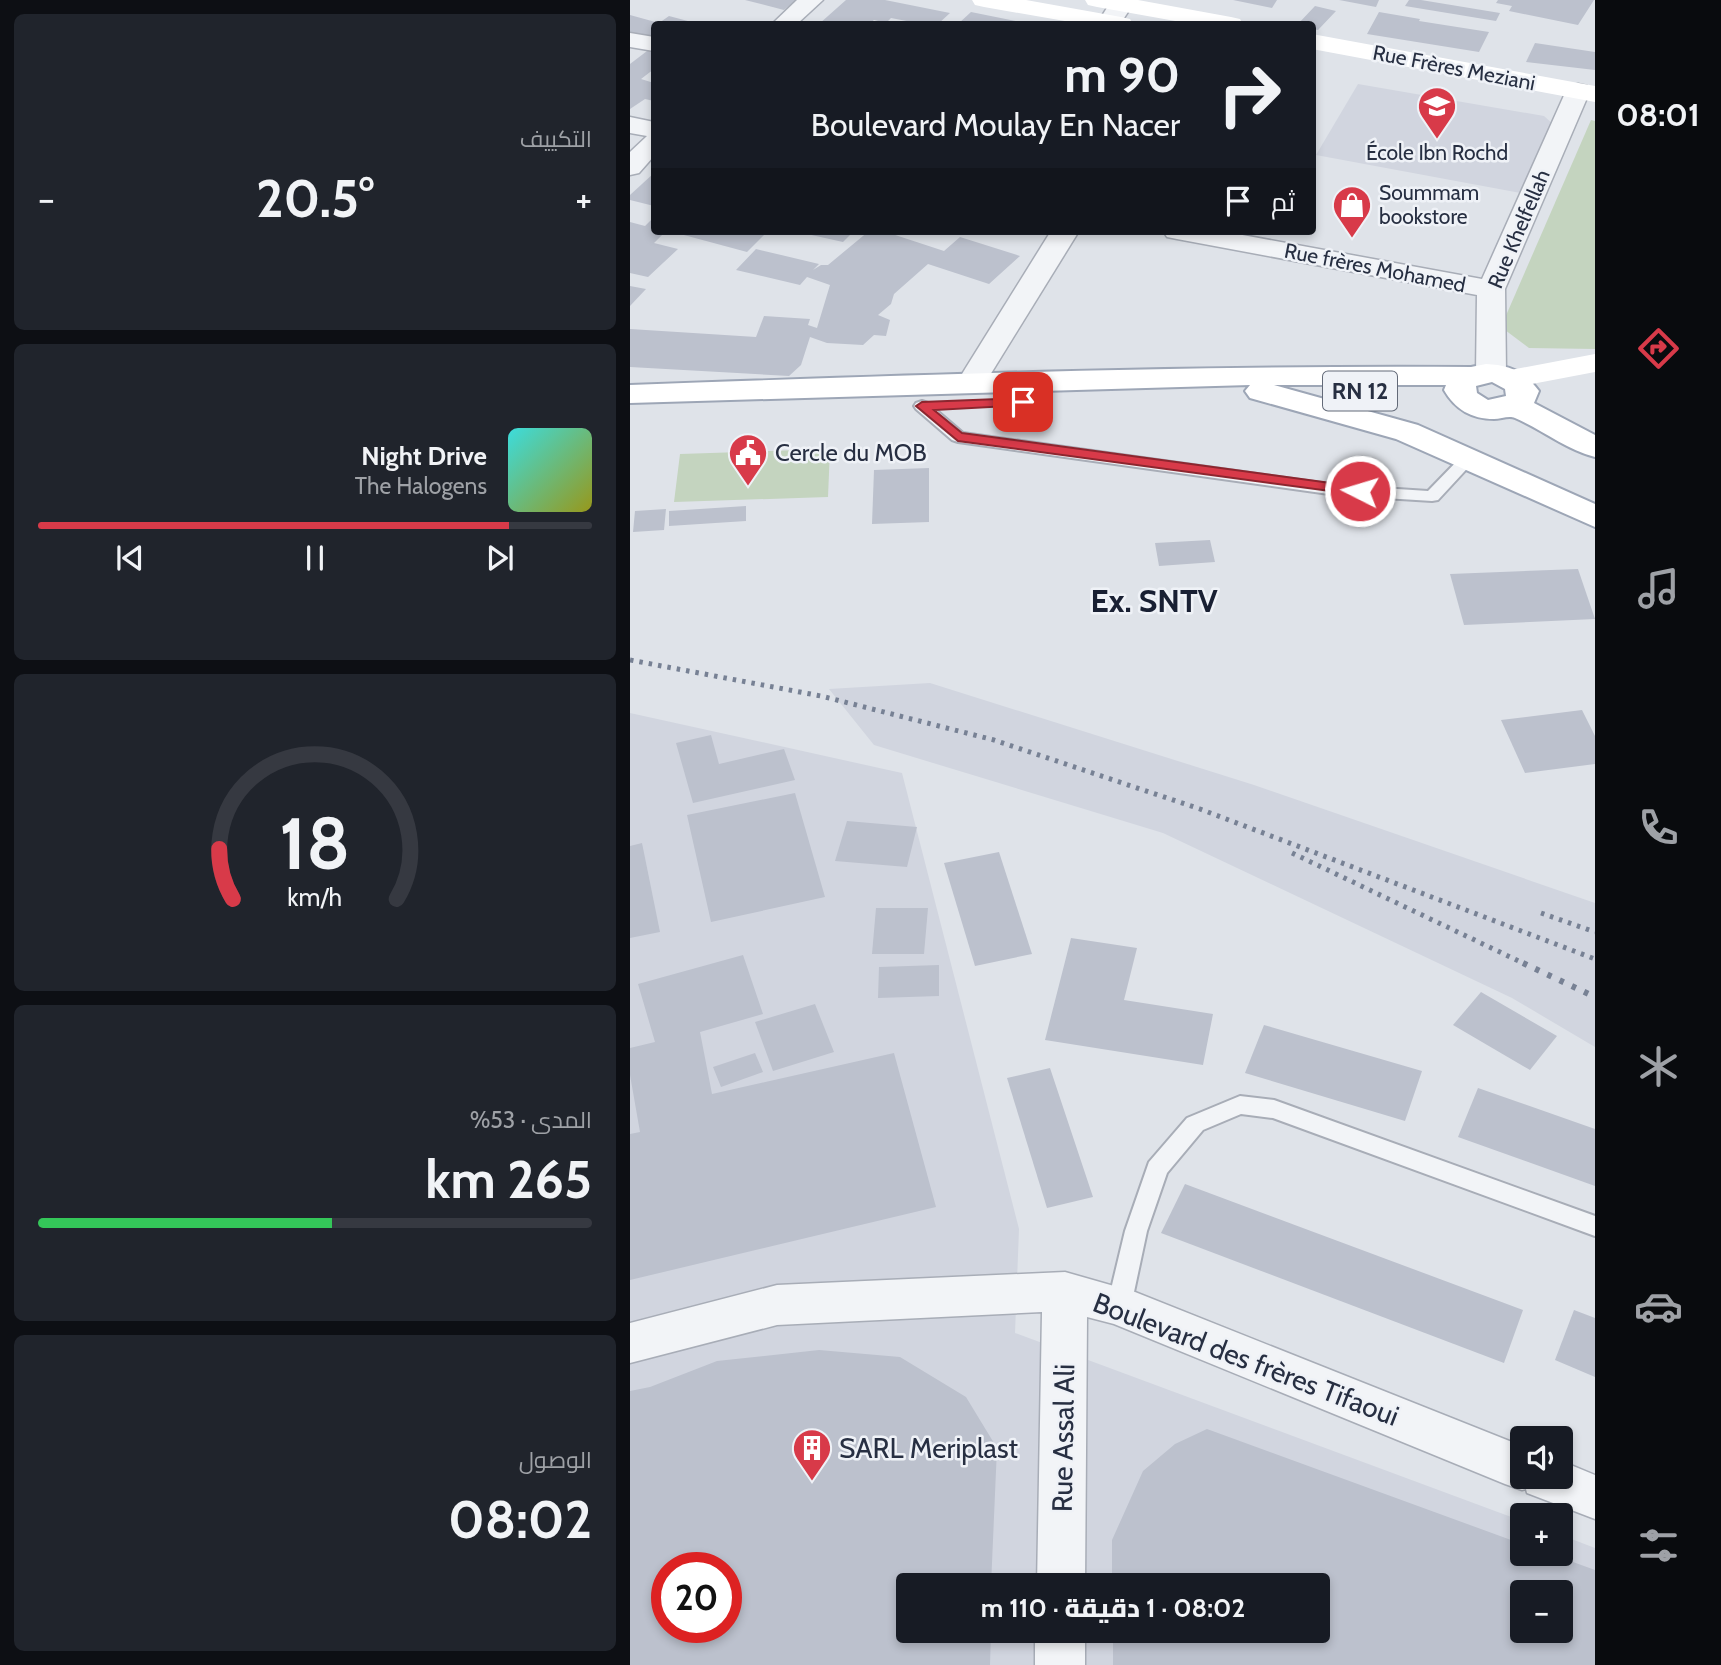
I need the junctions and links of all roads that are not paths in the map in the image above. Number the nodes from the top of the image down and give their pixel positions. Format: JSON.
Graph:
{"nodes":[{"id":1,"x":811,"y":0,"type":"edge"},
{"id":2,"x":984,"y":0,"type":"edge"},
{"id":3,"x":1097,"y":0,"type":"edge"},
{"id":4,"x":1119,"y":13,"type":"edge"},
{"id":5,"x":787,"y":21,"type":"edge"},
{"id":6,"x":1198,"y":21,"type":"edge"},
{"id":7,"x":630,"y":40,"type":"edge"},
{"id":8,"x":1316,"y":42,"type":"edge"},
{"id":9,"x":651,"y":44,"type":"edge"},
{"id":10,"x":1316,"y":63,"type":"edge"},
{"id":11,"x":1584,"y":102,"type":"edge"},
{"id":12,"x":630,"y":125,"type":"edge"},
{"id":13,"x":651,"y":129,"type":"edge"},
{"id":14,"x":651,"y":145,"type":"edge"},
{"id":15,"x":630,"y":167,"type":"edge"},
{"id":16,"x":1063,"y":235,"type":"edge"},
{"id":17,"x":1199,"y":235,"type":"edge"},
{"id":18,"x":1491,"y":289,"type":"junction"},
{"id":19,"x":1595,"y":363,"type":"edge"},
{"id":20,"x":972,"y":382,"type":"junction"},
{"id":21,"x":1489,"y":389,"type":"junction"},
{"id":22,"x":1261,"y":391,"type":"junction"},
{"id":23,"x":630,"y":394,"type":"edge"},
{"id":24,"x":922,"y":406,"type":"junction"},
{"id":25,"x":630,"y":418,"type":"edge"},
{"id":26,"x":1595,"y":447,"type":"edge"},
{"id":27,"x":1467,"y":460,"type":"junction"},
{"id":28,"x":1595,"y":517,"type":"edge"},
{"id":29,"x":1595,"y":1226,"type":"edge"},
{"id":30,"x":1065,"y":1291,"type":"junction"},
{"id":31,"x":1119,"y":1306,"type":"junction"},
{"id":32,"x":630,"y":1343,"type":"edge"},
{"id":33,"x":1510,"y":1463,"type":"edge"},
{"id":34,"x":1573,"y":1488,"type":"edge"},
{"id":35,"x":1595,"y":1497,"type":"edge"},
{"id":36,"x":1061,"y":1573,"type":"edge"},
{"id":37,"x":1060,"y":1643,"type":"edge"},
{"id":38,"x":1060,"y":1665,"type":"edge"}],
"edges":[{"from":1,"to":5,"type":"street"},
{"from":2,"to":4,"type":"main road"},
{"from":3,"to":4,"type":"main road"},
{"from":4,"to":6,"type":"main road"},
{"from":7,"to":9,"type":"street"},
{"from":8,"to":11,"type":"main road","name":"Rue Frères Meziani"},
{"from":10,"to":11,"type":"main road","name":"Rue Frères Meziani"},
{"from":11,"to":18,"type":"street","name":"Rue Khelfellah"},
{"from":12,"to":13,"type":"street"},
{"from":14,"to":15,"type":"street"},
{"from":16,"to":20,"type":"street"},
{"from":17,"to":18,"type":"street","name":"Rue frères Mohamed"},
{"from":18,"to":21,"type":"street","name":"Rue Khelfellah"},
{"from":19,"to":21,"type":"main road"},
{"from":20,"to":21,"type":"main road","number":"RN 12"},
{"from":20,"to":23,"type":"main road","number":"RN 12"},
{"from":21,"to":22,"type":"main road","number":"RN 12"},
{"from":21,"to":26,"type":"main road"},
{"from":21,"to":27,"type":"main road"},
{"from":22,"to":24,"type":"main road","number":"RN 12"},
{"from":22,"to":27,"type":"main road"},
{"from":24,"to":25,"type":"main road","number":"RN 12"},
{"from":24,"to":27,"type":"lane"},
{"from":27,"to":28,"type":"main road"},
{"from":29,"to":31,"type":"lane"},
{"from":30,"to":31,"type":"street","name":"Boulevard des frères Tifaoui"},
{"from":30,"to":32,"type":"street","name":"Boulevard des frères Tifaoui"},
{"from":30,"to":36,"type":"street","name":"Rue Assal Ali"},
{"from":31,"to":33,"type":"street","name":"Boulevard des frères Tifaoui"},
{"from":34,"to":35,"type":"street"},
{"from":37,"to":38,"type":"street"}]}
